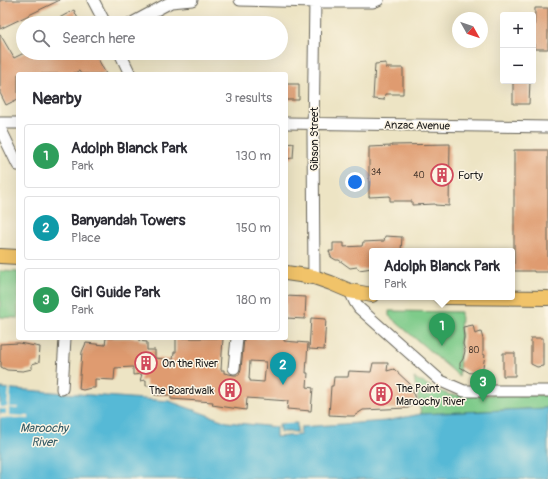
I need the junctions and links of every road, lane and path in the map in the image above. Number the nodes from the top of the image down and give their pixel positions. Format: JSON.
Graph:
{"nodes":[{"id":1,"x":93,"y":0,"type":"edge"},
{"id":2,"x":192,"y":0,"type":"edge"},
{"id":3,"x":240,"y":0,"type":"edge"},
{"id":4,"x":378,"y":0,"type":"edge"},
{"id":5,"x":315,"y":1,"type":"edge"},
{"id":6,"x":101,"y":16,"type":"edge"},
{"id":7,"x":145,"y":16,"type":"edge"},
{"id":8,"x":123,"y":60,"type":"edge"},
{"id":9,"x":129,"y":72,"type":"edge"},
{"id":10,"x":0,"y":123,"type":"edge"},
{"id":11,"x":16,"y":123,"type":"edge"},
{"id":12,"x":288,"y":123,"type":"edge"},
{"id":13,"x":314,"y":123,"type":"junction"},
{"id":14,"x":548,"y":127,"type":"edge"},
{"id":15,"x":0,"y":128,"type":"edge"},
{"id":16,"x":16,"y":161,"type":"edge"},
{"id":17,"x":0,"y":256,"type":"edge"},
{"id":18,"x":16,"y":257,"type":"edge"},
{"id":19,"x":288,"y":273,"type":"edge"},
{"id":20,"x":314,"y":277,"type":"junction"},
{"id":21,"x":350,"y":291,"type":"junction"},
{"id":22,"x":369,"y":294,"type":"edge"},
{"id":23,"x":515,"y":298,"type":"edge"},
{"id":24,"x":548,"y":298,"type":"edge"},
{"id":25,"x":65,"y":340,"type":"edge"},
{"id":26,"x":237,"y":340,"type":"edge"},
{"id":27,"x":234,"y":368,"type":"dead end"},
{"id":28,"x":62,"y":389,"type":"dead end"},
{"id":29,"x":548,"y":392,"type":"edge"}],
"edges":[{"from":1,"to":6,"type":"street"},
{"from":2,"to":7,"type":"street"},
{"from":3,"to":5,"type":"street"},
{"from":4,"to":5,"type":"street"},
{"from":5,"to":13,"type":"street","name":"Gibson Street"},
{"from":8,"to":9,"type":"street"},
{"from":10,"to":11,"type":"street"},
{"from":12,"to":13,"type":"street","name":"Anzac Avenue"},
{"from":13,"to":14,"type":"street","name":"Anzac Avenue"},
{"from":13,"to":20,"type":"street","name":"Gibson Street"},
{"from":15,"to":16,"type":"street"},
{"from":17,"to":18,"type":"main road"},
{"from":19,"to":20,"type":"main road"},
{"from":20,"to":21,"type":"main road"},
{"from":21,"to":22,"type":"main road"},
{"from":21,"to":29,"type":"street"},
{"from":23,"to":24,"type":"main road"},
{"from":25,"to":28,"type":"street"},
{"from":26,"to":27,"type":"street"}]}
